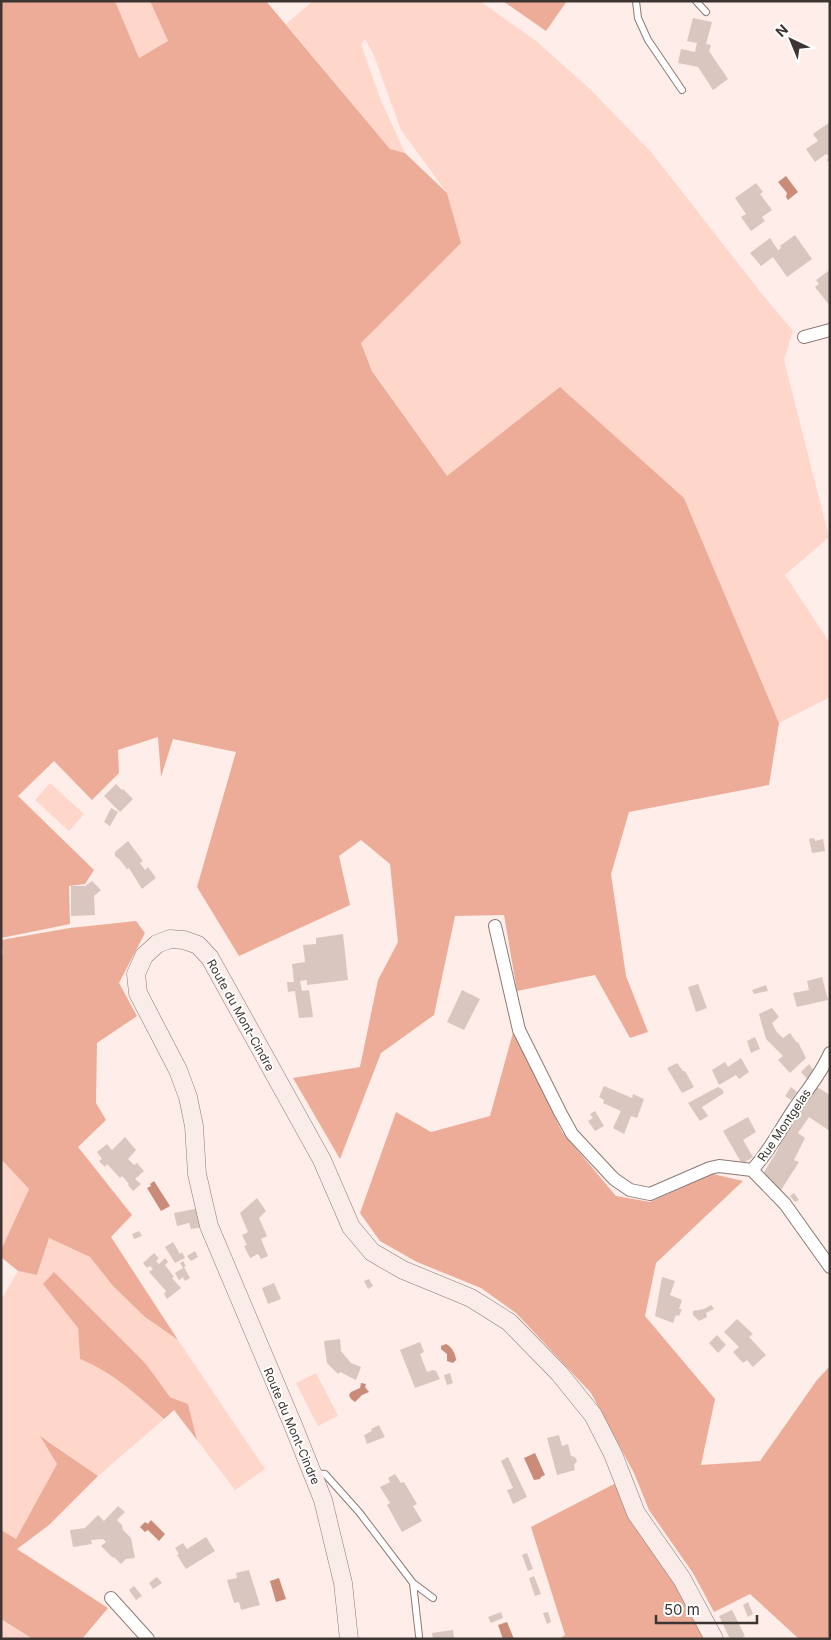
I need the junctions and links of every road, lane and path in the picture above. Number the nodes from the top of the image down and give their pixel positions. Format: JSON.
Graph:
{"nodes":[{"id":1,"x":636,"y":1,"type":"edge"},
{"id":2,"x":696,"y":1,"type":"edge"},
{"id":3,"x":706,"y":12,"type":"dead end"},
{"id":4,"x":682,"y":90,"type":"dead end"},
{"id":5,"x":830,"y":330,"type":"edge"},
{"id":6,"x":804,"y":337,"type":"dead end"},
{"id":7,"x":496,"y":926,"type":"dead end"},
{"id":8,"x":830,"y":1053,"type":"edge"},
{"id":9,"x":752,"y":1170,"type":"junction"},
{"id":10,"x":830,"y":1266,"type":"edge"},
{"id":11,"x":312,"y":1473,"type":"junction"},
{"id":12,"x":413,"y":1582,"type":"junction"},
{"id":13,"x":111,"y":1598,"type":"dead end"},
{"id":14,"x":433,"y":1598,"type":"dead end"},
{"id":15,"x":418,"y":1636,"type":"dead end"},
{"id":16,"x":148,"y":1639,"type":"edge"},
{"id":17,"x":349,"y":1639,"type":"edge"},
{"id":18,"x":714,"y":1639,"type":"edge"}],
"edges":[{"from":1,"to":4,"type":"lane"},
{"from":2,"to":3,"type":"lane"},
{"from":5,"to":6,"type":"street"},
{"from":7,"to":9,"type":"street"},
{"from":8,"to":9,"type":"street","name":"Rue Montgelas"},
{"from":9,"to":10,"type":"street"},
{"from":11,"to":12,"type":"lane"},
{"from":11,"to":17,"type":"street","name":"Route du Mont-Cindre"},
{"from":11,"to":18,"type":"street","name":"Route du Mont-Cindre"},
{"from":12,"to":14,"type":"lane"},
{"from":12,"to":15,"type":"lane"},
{"from":13,"to":16,"type":"street"}]}
